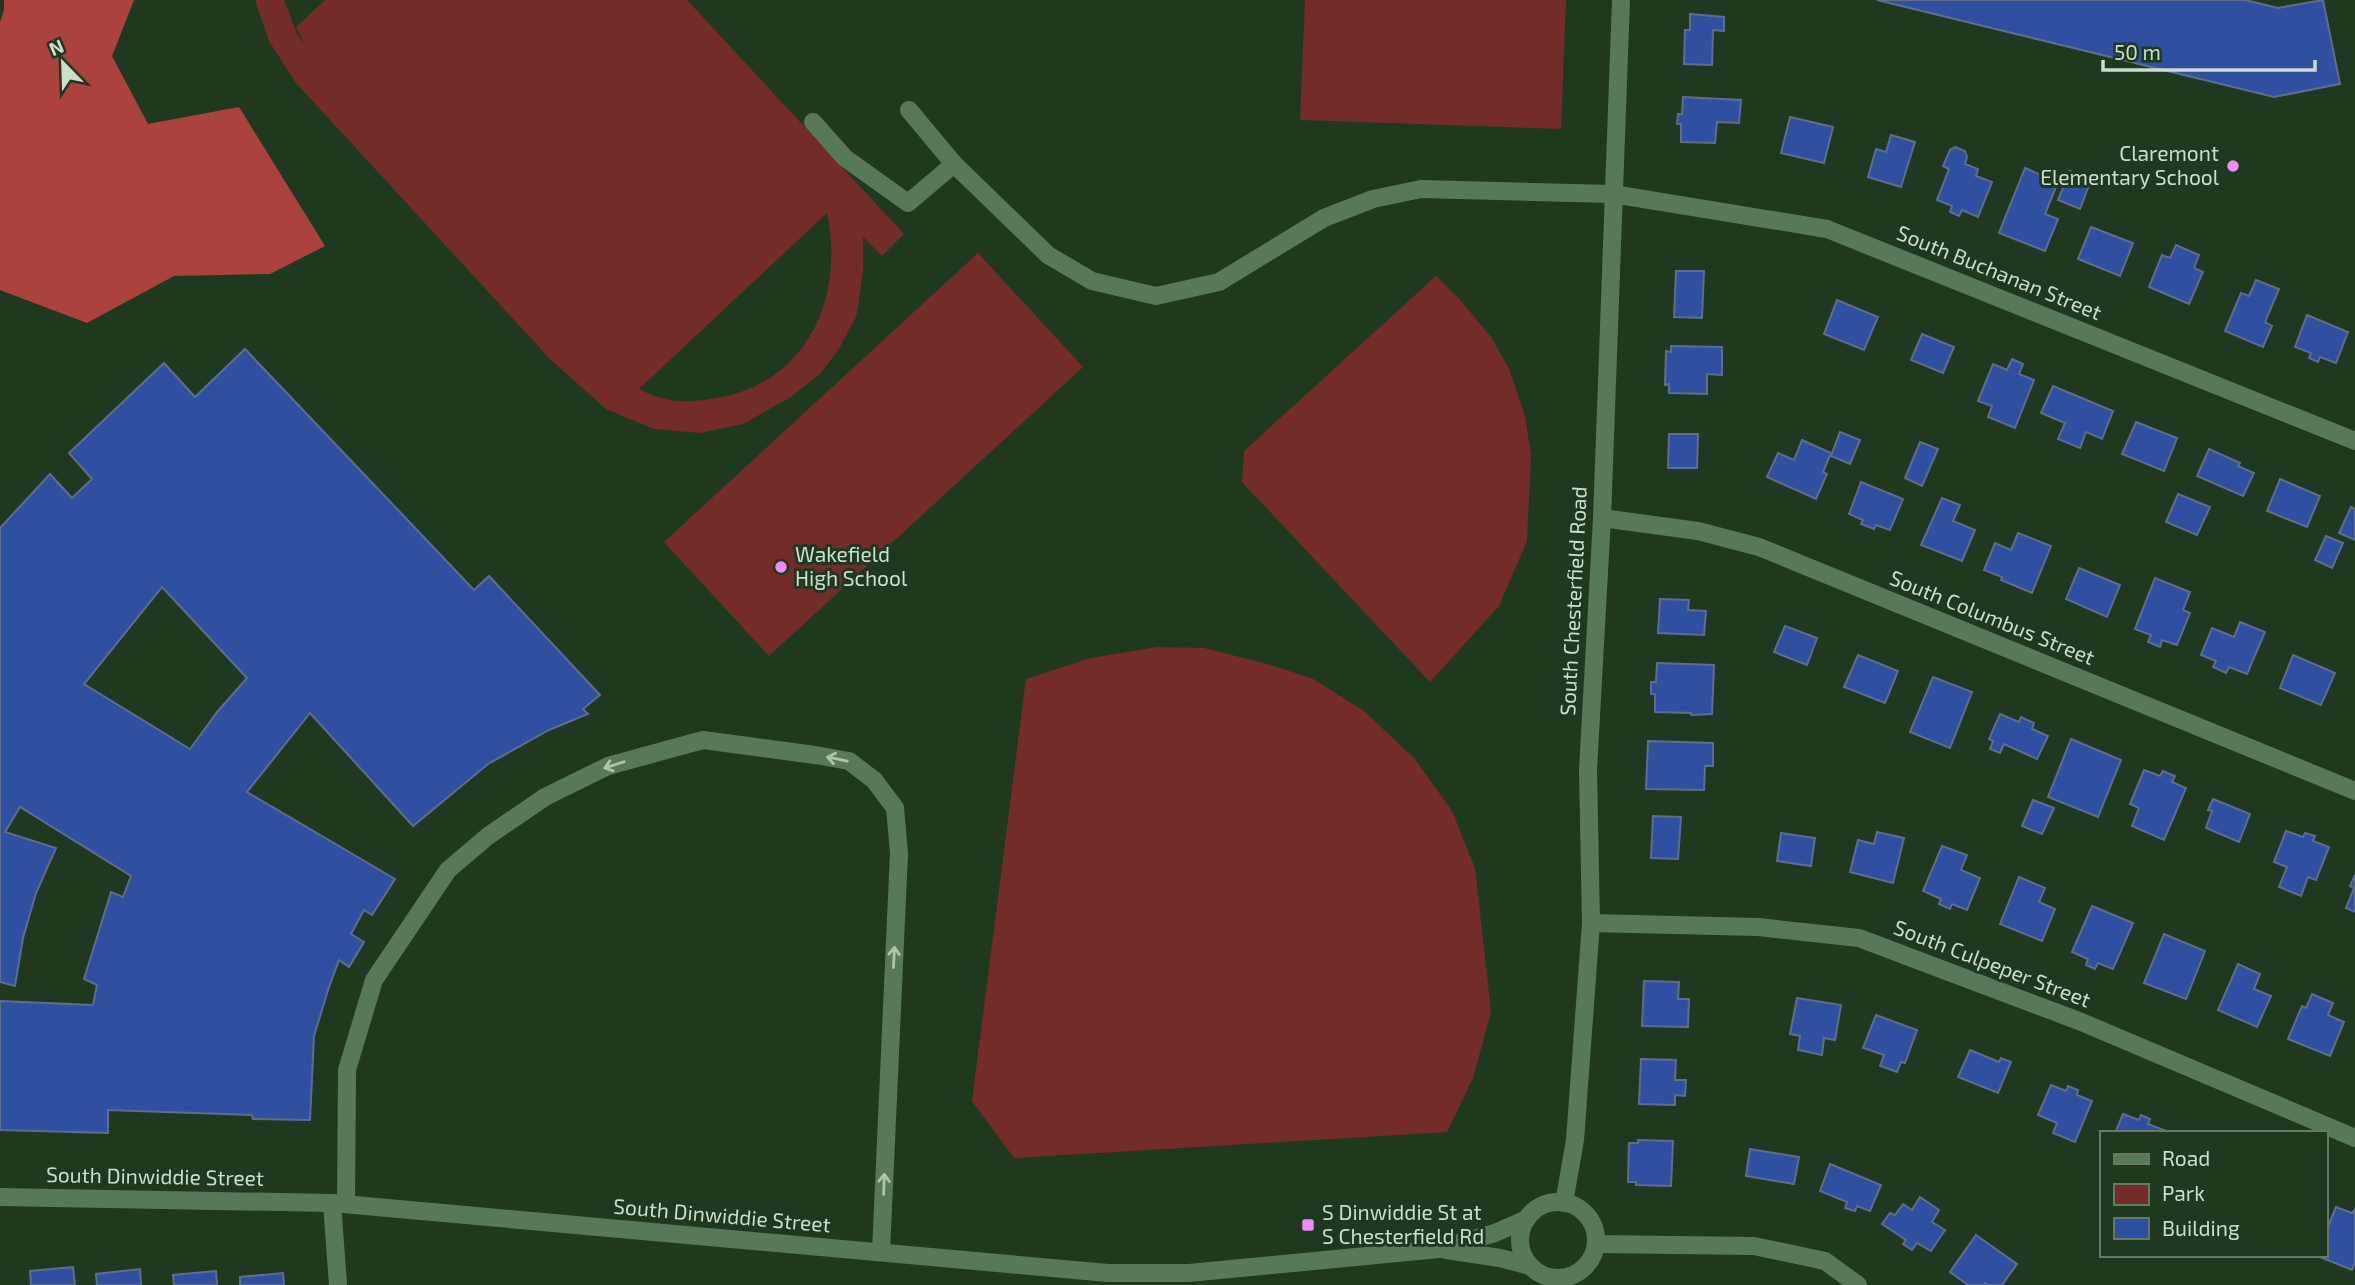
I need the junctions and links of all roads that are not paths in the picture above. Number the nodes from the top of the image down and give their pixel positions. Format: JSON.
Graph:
{"nodes":[{"id":1,"x":1621,"y":0,"type":"edge"},
{"id":2,"x":909,"y":110,"type":"dead end"},
{"id":3,"x":813,"y":122,"type":"dead end"},
{"id":4,"x":954,"y":164,"type":"junction"},
{"id":5,"x":1613,"y":194,"type":"junction"},
{"id":6,"x":2355,"y":441,"type":"edge"},
{"id":7,"x":1602,"y":518,"type":"junction"},
{"id":8,"x":2355,"y":791,"type":"edge"},
{"id":9,"x":1591,"y":923,"type":"junction"},
{"id":10,"x":2355,"y":1138,"type":"edge"},
{"id":11,"x":0,"y":1197,"type":"edge"},
{"id":12,"x":1564,"y":1203,"type":"junction"},
{"id":13,"x":339,"y":1204,"type":"junction"},
{"id":14,"x":1527,"y":1219,"type":"junction"},
{"id":15,"x":1596,"y":1244,"type":"junction"},
{"id":16,"x":1440,"y":1249,"type":"junction"},
{"id":17,"x":881,"y":1252,"type":"junction"},
{"id":18,"x":1530,"y":1266,"type":"junction"},
{"id":19,"x":1564,"y":1282,"type":"edge"},
{"id":20,"x":338,"y":1285,"type":"edge"},
{"id":21,"x":1858,"y":1285,"type":"edge"}],
"edges":[{"from":1,"to":5,"type":"street","name":"South Chesterfield Road"},
{"from":2,"to":4,"type":"street","name":"South Buchanan Street"},
{"from":3,"to":4,"type":"street"},
{"from":4,"to":5,"type":"street","name":"South Buchanan Street"},
{"from":5,"to":6,"type":"street","name":"South Buchanan Street"},
{"from":5,"to":7,"type":"street","name":"South Chesterfield Road"},
{"from":7,"to":8,"type":"street","name":"South Columbus Street"},
{"from":7,"to":9,"type":"street","name":"South Chesterfield Road"},
{"from":9,"to":10,"type":"street","name":"South Culpeper Street"},
{"from":9,"to":12,"type":"street","name":"South Chesterfield Road"},
{"from":11,"to":13,"type":"street","name":"South Dinwiddie Street"},
{"from":12,"to":14,"type":"street"},
{"from":12,"to":15,"type":"street"},
{"from":13,"to":17,"type":"street","name":"South Dinwiddie Street"},
{"from":17,"to":13,"type":"street","one_way":true},
{"from":13,"to":20,"type":"street"},
{"from":14,"to":16,"type":"street","name":"South Dinwiddie Street"},
{"from":14,"to":18,"type":"street"},
{"from":15,"to":19,"type":"street"},
{"from":15,"to":21,"type":"street"},
{"from":16,"to":17,"type":"street","name":"South Dinwiddie Street"},
{"from":16,"to":18,"type":"street","name":"South Dinwiddie Street"},
{"from":18,"to":19,"type":"street"}]}
